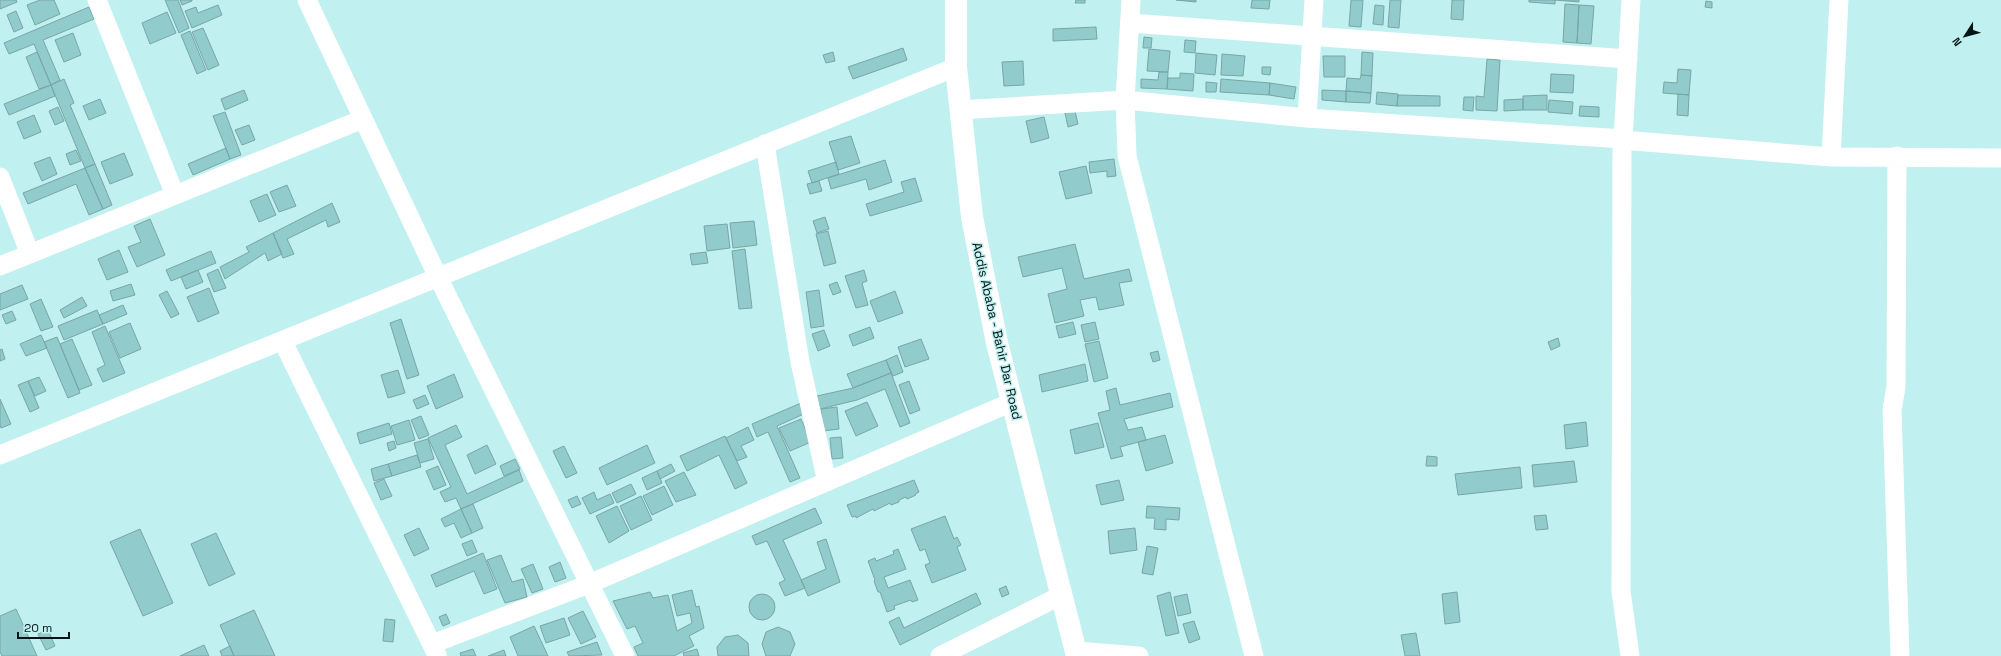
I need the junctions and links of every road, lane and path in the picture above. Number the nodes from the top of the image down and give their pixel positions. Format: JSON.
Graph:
{"nodes":[{"id":1,"x":97,"y":0,"type":"edge"},
{"id":2,"x":307,"y":0,"type":"edge"},
{"id":3,"x":956,"y":0,"type":"edge"},
{"id":4,"x":1131,"y":0,"type":"edge"},
{"id":5,"x":1314,"y":0,"type":"edge"},
{"id":6,"x":1631,"y":0,"type":"edge"},
{"id":7,"x":1839,"y":0,"type":"edge"},
{"id":8,"x":1130,"y":23,"type":"junction"},
{"id":9,"x":1312,"y":36,"type":"junction"},
{"id":10,"x":1628,"y":59,"type":"junction"},
{"id":11,"x":956,"y":67,"type":"junction"},
{"id":12,"x":1125,"y":100,"type":"junction"},
{"id":13,"x":960,"y":110,"type":"junction"},
{"id":14,"x":1307,"y":118,"type":"junction"},
{"id":15,"x":363,"y":119,"type":"junction"},
{"id":16,"x":765,"y":144,"type":"junction"},
{"id":17,"x":1831,"y":156,"type":"junction"},
{"id":18,"x":1897,"y":156,"type":"junction"},
{"id":19,"x":2001,"y":158,"type":"edge"},
{"id":20,"x":0,"y":177,"type":"edge"},
{"id":21,"x":175,"y":195,"type":"junction"},
{"id":22,"x":30,"y":254,"type":"junction"},
{"id":23,"x":0,"y":266,"type":"edge"},
{"id":24,"x":438,"y":277,"type":"junction"},
{"id":25,"x":283,"y":342,"type":"junction"},
{"id":26,"x":1012,"y":402,"type":"junction"},
{"id":27,"x":0,"y":456,"type":"edge"},
{"id":28,"x":827,"y":482,"type":"junction"},
{"id":29,"x":589,"y":584,"type":"junction"},
{"id":30,"x":1062,"y":595,"type":"junction"},
{"id":31,"x":434,"y":650,"type":"edge"},
{"id":32,"x":1077,"y":653,"type":"edge"},
{"id":33,"x":625,"y":656,"type":"edge"},
{"id":34,"x":940,"y":656,"type":"edge"},
{"id":35,"x":1139,"y":656,"type":"edge"},
{"id":36,"x":1254,"y":656,"type":"edge"},
{"id":37,"x":1630,"y":656,"type":"edge"},
{"id":38,"x":1900,"y":656,"type":"edge"}],
"edges":[{"from":1,"to":21,"type":"street"},
{"from":2,"to":15,"type":"street"},
{"from":3,"to":11,"type":"highway","name":"Addis Ababa - Bahir Dar Road"},
{"from":4,"to":8,"type":"street"},
{"from":5,"to":9,"type":"street"},
{"from":6,"to":10,"type":"street"},
{"from":7,"to":17,"type":"street"},
{"from":8,"to":9,"type":"street"},
{"from":8,"to":12,"type":"street"},
{"from":9,"to":10,"type":"street"},
{"from":9,"to":14,"type":"street"},
{"from":10,"to":14,"type":"street"},
{"from":11,"to":13,"type":"highway","name":"Addis Ababa - Bahir Dar Road"},
{"from":11,"to":16,"type":"street"},
{"from":12,"to":13,"type":"street"},
{"from":12,"to":14,"type":"street"},
{"from":12,"to":36,"type":"street"},
{"from":13,"to":26,"type":"highway","name":"Addis Ababa - Bahir Dar Road"},
{"from":15,"to":21,"type":"street"},
{"from":15,"to":24,"type":"street"},
{"from":16,"to":24,"type":"street"},
{"from":16,"to":28,"type":"street"},
{"from":17,"to":18,"type":"street"},
{"from":17,"to":37,"type":"street"},
{"from":18,"to":19,"type":"street"},
{"from":18,"to":38,"type":"street"},
{"from":20,"to":22,"type":"street"},
{"from":21,"to":22,"type":"street"},
{"from":22,"to":23,"type":"street"},
{"from":24,"to":25,"type":"street"},
{"from":24,"to":29,"type":"street"},
{"from":25,"to":27,"type":"street"},
{"from":25,"to":31,"type":"street"},
{"from":26,"to":28,"type":"street"},
{"from":26,"to":30,"type":"highway","name":"Addis Ababa - Bahir Dar Road"},
{"from":28,"to":29,"type":"street"},
{"from":29,"to":31,"type":"street"},
{"from":29,"to":33,"type":"street"},
{"from":30,"to":32,"type":"highway","name":"Addis Ababa - Bahir Dar Road"},
{"from":30,"to":34,"type":"street"},
{"from":32,"to":35,"type":"street"}]}
